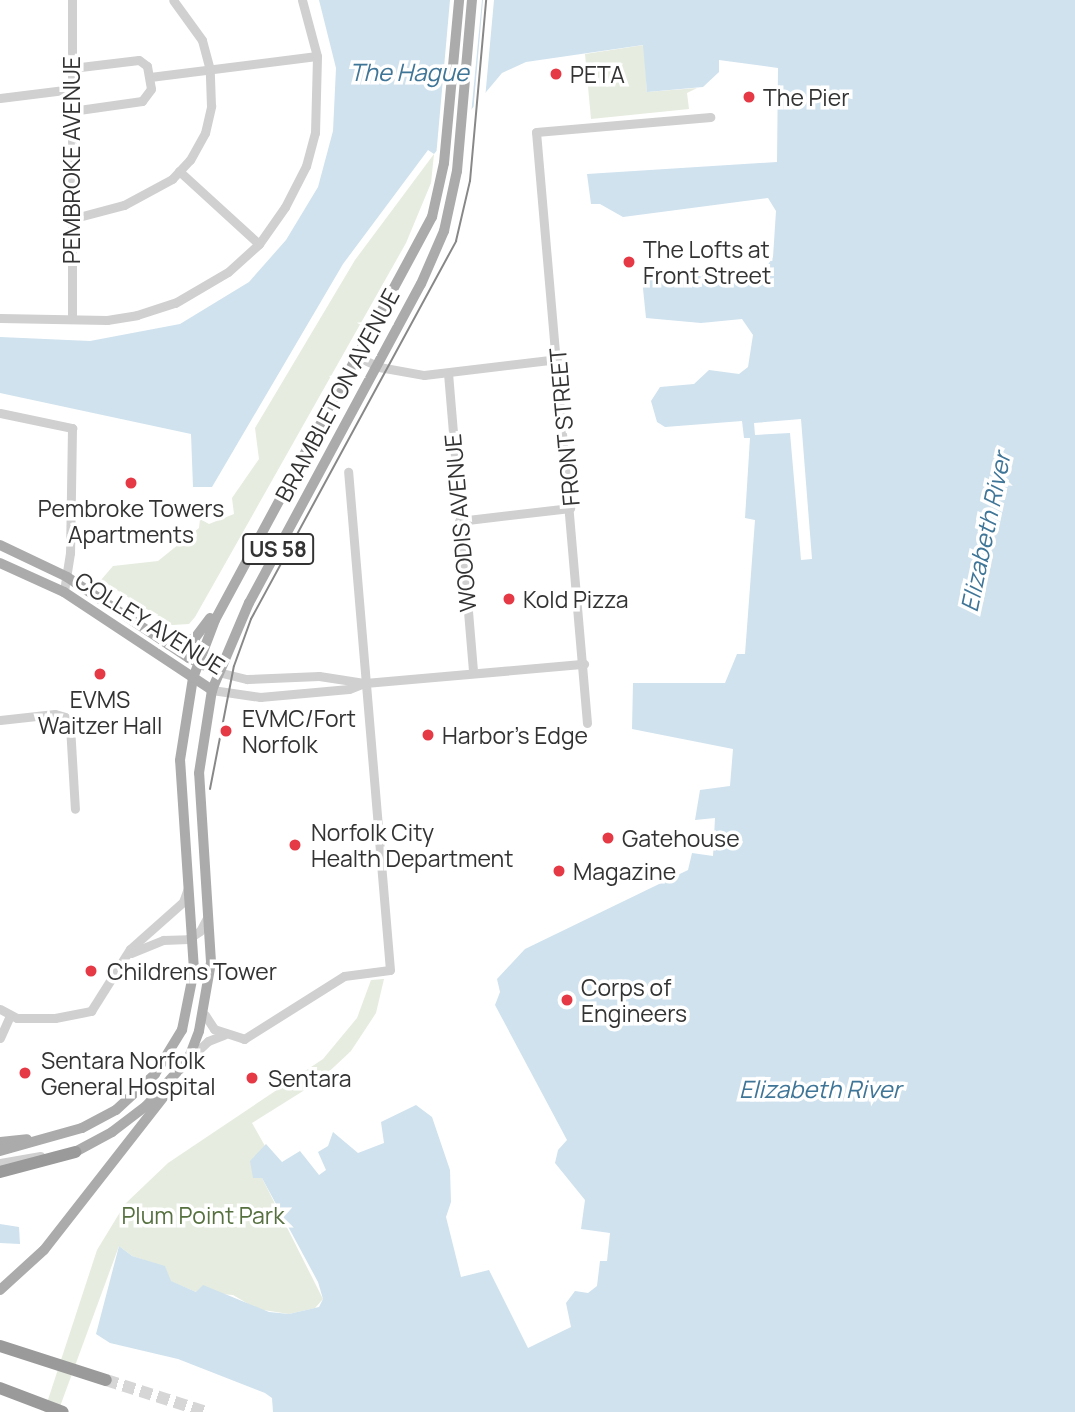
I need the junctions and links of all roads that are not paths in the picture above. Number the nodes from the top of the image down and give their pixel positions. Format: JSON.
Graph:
{"nodes":[{"id":1,"x":72,"y":0,"type":"edge"},
{"id":2,"x":173,"y":0,"type":"edge"},
{"id":3,"x":302,"y":0,"type":"edge"},
{"id":4,"x":459,"y":0,"type":"edge"},
{"id":5,"x":472,"y":0,"type":"edge"},
{"id":6,"x":317,"y":56,"type":"junction"},
{"id":7,"x":72,"y":68,"type":"junction"},
{"id":8,"x":210,"y":70,"type":"junction"},
{"id":9,"x":150,"y":77,"type":"junction"},
{"id":10,"x":72,"y":89,"type":"junction"},
{"id":11,"x":0,"y":98,"type":"edge"},
{"id":12,"x":72,"y":111,"type":"junction"},
{"id":13,"x":710,"y":117,"type":"dead end"},
{"id":14,"x":179,"y":171,"type":"junction"},
{"id":15,"x":71,"y":219,"type":"junction"},
{"id":16,"x":259,"y":244,"type":"junction"},
{"id":17,"x":0,"y":318,"type":"edge"},
{"id":18,"x":72,"y":319,"type":"junction"},
{"id":19,"x":358,"y":356,"type":"junction"},
{"id":20,"x":558,"y":359,"type":"junction"},
{"id":21,"x":377,"y":366,"type":"junction"},
{"id":22,"x":448,"y":373,"type":"junction"},
{"id":23,"x":0,"y":413,"type":"edge"},
{"id":24,"x":348,"y":472,"type":"dead end"},
{"id":25,"x":570,"y":508,"type":"junction"},
{"id":26,"x":459,"y":521,"type":"junction"},
{"id":27,"x":0,"y":545,"type":"edge"},
{"id":28,"x":0,"y":563,"type":"edge"},
{"id":29,"x":67,"y":577,"type":"junction"},
{"id":30,"x":234,"y":584,"type":"junction"},
{"id":31,"x":64,"y":592,"type":"junction"},
{"id":32,"x":169,"y":645,"type":"junction"},
{"id":33,"x":197,"y":663,"type":"junction"},
{"id":34,"x":584,"y":664,"type":"junction"},
{"id":35,"x":218,"y":672,"type":"junction"},
{"id":36,"x":473,"y":673,"type":"junction"},
{"id":37,"x":192,"y":678,"type":"junction"},
{"id":38,"x":365,"y":683,"type":"junction"},
{"id":39,"x":212,"y":690,"type":"junction"},
{"id":40,"x":0,"y":720,"type":"edge"},
{"id":41,"x":587,"y":723,"type":"dead end"},
{"id":42,"x":75,"y":809,"type":"dead end"},
{"id":43,"x":189,"y":887,"type":"junction"},
{"id":44,"x":208,"y":915,"type":"junction"},
{"id":45,"x":193,"y":936,"type":"junction"},
{"id":46,"x":127,"y":955,"type":"junction"},
{"id":47,"x":0,"y":1009,"type":"edge"},
{"id":48,"x":205,"y":1015,"type":"junction"},
{"id":49,"x":10,"y":1016,"type":"junction"},
{"id":50,"x":224,"y":1035,"type":"junction"},
{"id":51,"x":0,"y":1038,"type":"edge"},
{"id":52,"x":188,"y":1060,"type":"junction"},
{"id":53,"x":44,"y":1138,"type":"junction"},
{"id":54,"x":0,"y":1142,"type":"edge"},
{"id":55,"x":0,"y":1151,"type":"edge"},
{"id":56,"x":75,"y":1152,"type":"junction"},
{"id":57,"x":0,"y":1163,"type":"edge"},
{"id":58,"x":0,"y":1172,"type":"edge"},
{"id":59,"x":0,"y":1290,"type":"edge"},
{"id":60,"x":0,"y":1346,"type":"edge"},
{"id":61,"x":106,"y":1380,"type":"tunnel mouth"},
{"id":62,"x":0,"y":1388,"type":"edge"},
{"id":63,"x":63,"y":1412,"type":"edge"}],
"edges":[{"from":1,"to":7,"type":"street","name":"PEMBROKE AVENUE"},
{"from":2,"to":8,"type":"street"},
{"from":3,"to":6,"type":"street"},
{"from":4,"to":19,"type":"main road","name":"BRAMBLETON AVENUE","number":"US 58"},
{"from":5,"to":21,"type":"main road","name":"BRAMBLETON AVENUE","number":"US 58"},
{"from":6,"to":8,"type":"street"},
{"from":6,"to":16,"type":"street"},
{"from":7,"to":9,"type":"street"},
{"from":7,"to":10,"type":"street","name":"PEMBROKE AVENUE"},
{"from":8,"to":9,"type":"street"},
{"from":8,"to":14,"type":"street"},
{"from":9,"to":12,"type":"street"},
{"from":10,"to":11,"type":"street"},
{"from":10,"to":12,"type":"street","name":"PEMBROKE AVENUE"},
{"from":12,"to":15,"type":"street","name":"PEMBROKE AVENUE"},
{"from":13,"to":20,"type":"street","name":"FRONT STREET"},
{"from":14,"to":15,"type":"street"},
{"from":14,"to":16,"type":"street"},
{"from":15,"to":18,"type":"street","name":"PEMBROKE AVENUE"},
{"from":16,"to":18,"type":"street"},
{"from":17,"to":18,"type":"street"},
{"from":19,"to":21,"type":"street"},
{"from":19,"to":30,"type":"main road","name":"BRAMBLETON AVENUE","number":"US 58"},
{"from":20,"to":22,"type":"street"},
{"from":20,"to":25,"type":"street","name":"FRONT STREET"},
{"from":21,"to":22,"type":"street"},
{"from":21,"to":35,"type":"main road","name":"BRAMBLETON AVENUE","number":"US 58"},
{"from":22,"to":26,"type":"street","name":"WOODIS AVENUE"},
{"from":23,"to":29,"type":"street"},
{"from":24,"to":38,"type":"street"},
{"from":25,"to":26,"type":"street"},
{"from":25,"to":34,"type":"street","name":"FRONT STREET"},
{"from":26,"to":36,"type":"street","name":"WOODIS AVENUE"},
{"from":27,"to":29,"type":"main road","name":"COLLEY AVENUE"},
{"from":28,"to":31,"type":"main road","name":"COLLEY AVENUE"},
{"from":29,"to":31,"type":"street"},
{"from":29,"to":32,"type":"main road","name":"COLLEY AVENUE"},
{"from":30,"to":32,"type":"main road"},
{"from":30,"to":33,"type":"main road","name":"BRAMBLETON AVENUE","number":"US 58"},
{"from":31,"to":37,"type":"main road","name":"COLLEY AVENUE"},
{"from":32,"to":33,"type":"main road","name":"COLLEY AVENUE"},
{"from":33,"to":35,"type":"main road","name":"COLLEY AVENUE"},
{"from":33,"to":37,"type":"main road","name":"BRAMBLETON AVENUE","number":"US 58"},
{"from":34,"to":36,"type":"street","name":"COLLEY AVENUE"},
{"from":34,"to":41,"type":"street","name":"FRONT STREET"},
{"from":35,"to":38,"type":"street","name":"COLLEY AVENUE"},
{"from":35,"to":39,"type":"main road","name":"BRAMBLETON AVENUE","number":"US 58"},
{"from":36,"to":38,"type":"street","name":"COLLEY AVENUE"},
{"from":37,"to":39,"type":"main road","name":"COLLEY AVENUE"},
{"from":37,"to":43,"type":"main road","name":"BRAMBLETON AVENUE","number":"US 58"},
{"from":38,"to":39,"type":"street","name":"COLLEY AVENUE"},
{"from":38,"to":50,"type":"street"},
{"from":39,"to":44,"type":"main road","name":"BRAMBLETON AVENUE","number":"US 58"},
{"from":40,"to":42,"type":"street"},
{"from":43,"to":45,"type":"main road","name":"BRAMBLETON AVENUE","number":"US 58"},
{"from":43,"to":46,"type":"street"},
{"from":44,"to":45,"type":"street"},
{"from":44,"to":48,"type":"main road","name":"BRAMBLETON AVENUE","number":"US 58"},
{"from":45,"to":46,"type":"street"},
{"from":45,"to":53,"type":"main road","name":"BRAMBLETON AVENUE","number":"US 58"},
{"from":46,"to":49,"type":"street"},
{"from":47,"to":49,"type":"street"},
{"from":48,"to":50,"type":"street"},
{"from":48,"to":52,"type":"main road","name":"BRAMBLETON AVENUE","number":"US 58"},
{"from":49,"to":51,"type":"street"},
{"from":50,"to":52,"type":"street"},
{"from":52,"to":56,"type":"main road","name":"BRAMBLETON AVENUE","number":"US 58"},
{"from":52,"to":59,"type":"main road"},
{"from":53,"to":54,"type":"main road"},
{"from":53,"to":55,"type":"main road","name":"BRAMBLETON AVENUE","number":"US 58"},
{"from":56,"to":57,"type":"street","name":"BRAMBLETON AVENUE"},
{"from":56,"to":58,"type":"highway","number":"US 58"},
{"from":60,"to":61,"type":"highway"},
{"from":62,"to":63,"type":"highway"}]}
